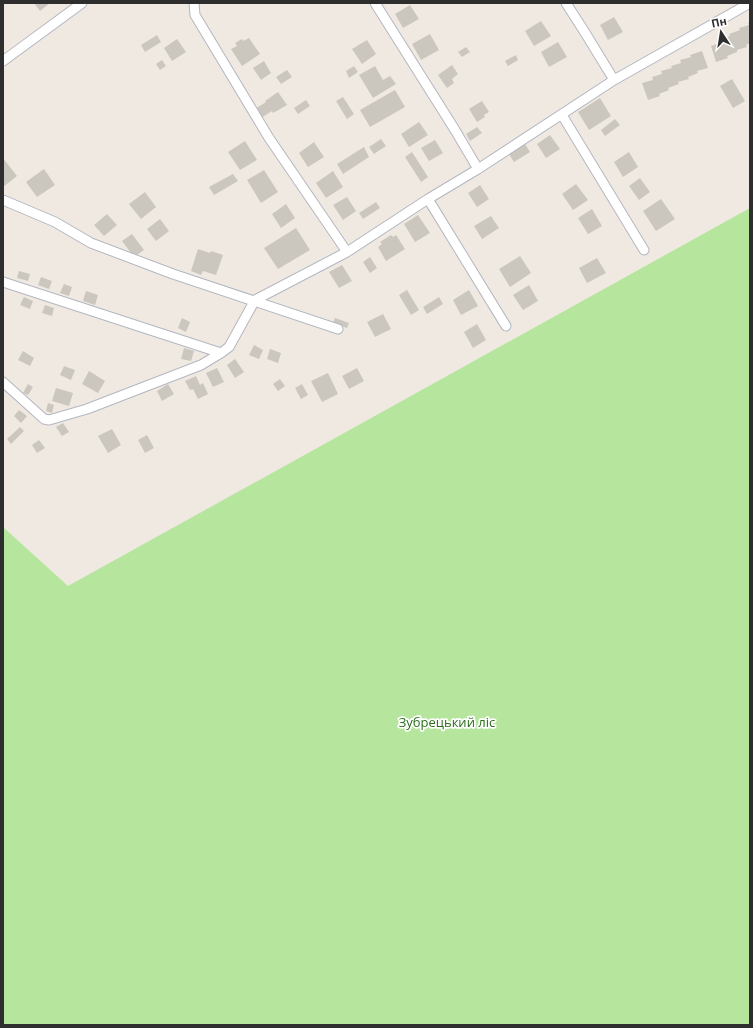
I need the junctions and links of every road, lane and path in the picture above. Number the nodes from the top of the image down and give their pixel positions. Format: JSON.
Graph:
{"nodes":[{"id":1,"x":82,"y":3,"type":"edge"},
{"id":2,"x":194,"y":3,"type":"edge"},
{"id":3,"x":376,"y":3,"type":"edge"},
{"id":4,"x":566,"y":3,"type":"edge"},
{"id":5,"x":750,"y":3,"type":"edge"},
{"id":6,"x":3,"y":61,"type":"edge"},
{"id":7,"x":614,"y":80,"type":"junction"},
{"id":8,"x":562,"y":115,"type":"junction"},
{"id":9,"x":478,"y":169,"type":"junction"},
{"id":10,"x":428,"y":199,"type":"junction"},
{"id":11,"x":3,"y":200,"type":"edge"},
{"id":12,"x":644,"y":250,"type":"dead end"},
{"id":13,"x":347,"y":252,"type":"junction"},
{"id":14,"x":3,"y":282,"type":"edge"},
{"id":15,"x":254,"y":300,"type":"junction"},
{"id":16,"x":506,"y":326,"type":"dead end"},
{"id":17,"x":338,"y":329,"type":"dead end"},
{"id":18,"x":222,"y":353,"type":"junction"},
{"id":19,"x":3,"y":382,"type":"edge"}],
"edges":[{"from":1,"to":6,"type":"street"},
{"from":2,"to":13,"type":"street"},
{"from":3,"to":9,"type":"street"},
{"from":4,"to":7,"type":"street"},
{"from":5,"to":7,"type":"street"},
{"from":7,"to":8,"type":"street"},
{"from":8,"to":9,"type":"street"},
{"from":8,"to":12,"type":"street"},
{"from":9,"to":10,"type":"street"},
{"from":10,"to":13,"type":"street"},
{"from":10,"to":16,"type":"street"},
{"from":11,"to":15,"type":"street"},
{"from":13,"to":15,"type":"street"},
{"from":14,"to":18,"type":"street"},
{"from":15,"to":17,"type":"street"},
{"from":15,"to":18,"type":"street"},
{"from":18,"to":19,"type":"street"}]}
